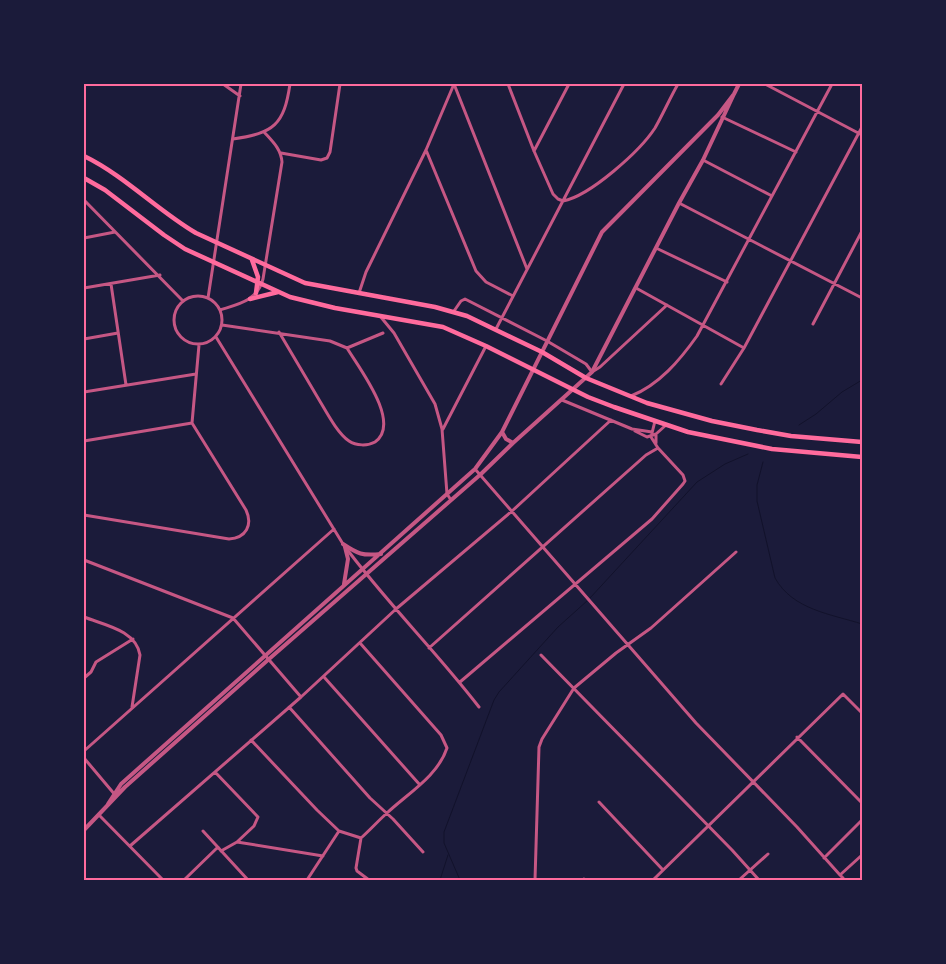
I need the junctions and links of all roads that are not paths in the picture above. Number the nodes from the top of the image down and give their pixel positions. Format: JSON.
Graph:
{"nodes":[{"id":1,"x":223,"y":84,"type":"edge"},
{"id":2,"x":241,"y":84,"type":"edge"},
{"id":3,"x":290,"y":84,"type":"edge"},
{"id":4,"x":340,"y":84,"type":"edge"},
{"id":5,"x":454,"y":84,"type":"edge"},
{"id":6,"x":508,"y":84,"type":"edge"},
{"id":7,"x":569,"y":84,"type":"edge"},
{"id":8,"x":624,"y":84,"type":"edge"},
{"id":9,"x":678,"y":84,"type":"edge"},
{"id":10,"x":739,"y":84,"type":"edge"},
{"id":11,"x":765,"y":84,"type":"edge"},
{"id":12,"x":832,"y":84,"type":"edge"},
{"id":13,"x":734,"y":94,"type":"junction"},
{"id":14,"x":240,"y":96,"type":"junction"},
{"id":15,"x":818,"y":111,"type":"junction"},
{"id":16,"x":718,"y":115,"type":"junction"},
{"id":17,"x":724,"y":117,"type":"junction"},
{"id":18,"x":862,"y":128,"type":"edge"},
{"id":19,"x":264,"y":132,"type":"junction"},
{"id":20,"x":861,"y":134,"type":"edge"},
{"id":21,"x":233,"y":139,"type":"junction"},
{"id":22,"x":426,"y":150,"type":"junction"},
{"id":23,"x":534,"y":151,"type":"junction"},
{"id":24,"x":796,"y":152,"type":"junction"},
{"id":25,"x":282,"y":153,"type":"junction"},
{"id":26,"x":84,"y":156,"type":"edge"},
{"id":27,"x":703,"y":160,"type":"junction"},
{"id":28,"x":84,"y":178,"type":"edge"},
{"id":29,"x":772,"y":196,"type":"junction"},
{"id":30,"x":84,"y":200,"type":"edge"},
{"id":31,"x":563,"y":201,"type":"junction"},
{"id":32,"x":679,"y":203,"type":"junction"},
{"id":33,"x":862,"y":231,"type":"edge"},
{"id":34,"x":116,"y":232,"type":"junction"},
{"id":35,"x":84,"y":238,"type":"edge"},
{"id":36,"x":749,"y":239,"type":"junction"},
{"id":37,"x":217,"y":244,"type":"junction"},
{"id":38,"x":656,"y":248,"type":"junction"},
{"id":39,"x":252,"y":260,"type":"junction"},
{"id":40,"x":791,"y":261,"type":"junction"},
{"id":41,"x":214,"y":263,"type":"junction"},
{"id":42,"x":266,"y":266,"type":"junction"},
{"id":43,"x":527,"y":270,"type":"junction"},
{"id":44,"x":160,"y":276,"type":"junction"},
{"id":45,"x":727,"y":282,"type":"junction"},
{"id":46,"x":260,"y":283,"type":"junction"},
{"id":47,"x":834,"y":283,"type":"junction"},
{"id":48,"x":111,"y":284,"type":"junction"},
{"id":49,"x":84,"y":288,"type":"edge"},
{"id":50,"x":636,"y":288,"type":"junction"},
{"id":51,"x":278,"y":292,"type":"junction"},
{"id":52,"x":256,"y":293,"type":"joint"},
{"id":53,"x":358,"y":294,"type":"junction"},
{"id":54,"x":514,"y":296,"type":"junction"},
{"id":55,"x":208,"y":298,"type":"junction"},
{"id":56,"x":862,"y":298,"type":"edge"},
{"id":57,"x":250,"y":299,"type":"junction"},
{"id":58,"x":183,"y":301,"type":"junction"},
{"id":59,"x":667,"y":305,"type":"junction"},
{"id":60,"x":220,"y":310,"type":"junction"},
{"id":61,"x":454,"y":311,"type":"junction"},
{"id":62,"x":378,"y":314,"type":"junction"},
{"id":63,"x":502,"y":318,"type":"junction"},
{"id":64,"x":813,"y":324,"type":"dead end"},
{"id":65,"x":222,"y":325,"type":"junction"},
{"id":66,"x":704,"y":325,"type":"junction"},
{"id":67,"x":496,"y":329,"type":"junction"},
{"id":68,"x":279,"y":332,"type":"junction"},
{"id":69,"x":383,"y":332,"type":"dead end"},
{"id":70,"x":118,"y":333,"type":"junction"},
{"id":71,"x":216,"y":337,"type":"junction"},
{"id":72,"x":84,"y":339,"type":"edge"},
{"id":73,"x":547,"y":341,"type":"junction"},
{"id":74,"x":199,"y":345,"type":"junction"},
{"id":75,"x":486,"y":346,"type":"junction"},
{"id":76,"x":347,"y":348,"type":"junction"},
{"id":77,"x":744,"y":348,"type":"junction"},
{"id":78,"x":542,"y":352,"type":"junction"},
{"id":79,"x":533,"y":370,"type":"junction"},
{"id":80,"x":592,"y":372,"type":"junction"},
{"id":81,"x":196,"y":374,"type":"junction"},
{"id":82,"x":586,"y":378,"type":"junction"},
{"id":83,"x":126,"y":384,"type":"junction"},
{"id":84,"x":721,"y":384,"type":"dead end"},
{"id":85,"x":573,"y":390,"type":"junction"},
{"id":86,"x":84,"y":392,"type":"edge"},
{"id":87,"x":630,"y":396,"type":"junction"},
{"id":88,"x":562,"y":400,"type":"junction"},
{"id":89,"x":611,"y":420,"type":"junction"},
{"id":90,"x":655,"y":421,"type":"junction"},
{"id":91,"x":192,"y":423,"type":"junction"},
{"id":92,"x":666,"y":424,"type":"junction"},
{"id":93,"x":442,"y":429,"type":"junction"},
{"id":94,"x":502,"y":432,"type":"junction"},
{"id":95,"x":651,"y":434,"type":"junction"},
{"id":96,"x":656,"y":434,"type":"junction"},
{"id":97,"x":84,"y":441,"type":"edge"},
{"id":98,"x":862,"y":442,"type":"edge"},
{"id":99,"x":513,"y":443,"type":"junction"},
{"id":100,"x":657,"y":447,"type":"junction"},
{"id":101,"x":862,"y":457,"type":"edge"},
{"id":102,"x":476,"y":469,"type":"junction"},
{"id":103,"x":481,"y":474,"type":"junction"},
{"id":104,"x":446,"y":494,"type":"junction"},
{"id":105,"x":451,"y":500,"type":"junction"},
{"id":106,"x":512,"y":511,"type":"junction"},
{"id":107,"x":84,"y":515,"type":"edge"},
{"id":108,"x":334,"y":530,"type":"junction"},
{"id":109,"x":408,"y":530,"type":"junction"},
{"id":110,"x":412,"y":534,"type":"junction"},
{"id":111,"x":344,"y":546,"type":"junction"},
{"id":112,"x":543,"y":547,"type":"junction"},
{"id":113,"x":736,"y":552,"type":"dead end"},
{"id":114,"x":381,"y":554,"type":"junction"},
{"id":115,"x":84,"y":560,"type":"edge"},
{"id":116,"x":362,"y":570,"type":"junction"},
{"id":117,"x":365,"y":574,"type":"junction"},
{"id":118,"x":575,"y":583,"type":"junction"},
{"id":119,"x":344,"y":585,"type":"junction"},
{"id":120,"x":396,"y":609,"type":"junction"},
{"id":121,"x":84,"y":617,"type":"edge"},
{"id":122,"x":233,"y":618,"type":"junction"},
{"id":123,"x":134,"y":639,"type":"junction"},
{"id":124,"x":360,"y":643,"type":"junction"},
{"id":125,"x":628,"y":645,"type":"junction"},
{"id":126,"x":429,"y":648,"type":"junction"},
{"id":127,"x":265,"y":654,"type":"junction"},
{"id":128,"x":541,"y":655,"type":"dead end"},
{"id":129,"x":268,"y":659,"type":"junction"},
{"id":130,"x":324,"y":677,"type":"junction"},
{"id":131,"x":84,"y":678,"type":"edge"},
{"id":132,"x":460,"y":682,"type":"junction"},
{"id":133,"x":228,"y":688,"type":"junction"},
{"id":134,"x":574,"y":688,"type":"junction"},
{"id":135,"x":231,"y":692,"type":"junction"},
{"id":136,"x":301,"y":697,"type":"junction"},
{"id":137,"x":479,"y":707,"type":"dead end"},
{"id":138,"x":132,"y":708,"type":"junction"},
{"id":139,"x":288,"y":708,"type":"junction"},
{"id":140,"x":862,"y":713,"type":"edge"},
{"id":141,"x":797,"y":737,"type":"junction"},
{"id":142,"x":251,"y":740,"type":"junction"},
{"id":143,"x":84,"y":751,"type":"edge"},
{"id":144,"x":84,"y":758,"type":"edge"},
{"id":145,"x":215,"y":772,"type":"junction"},
{"id":146,"x":752,"y":782,"type":"junction"},
{"id":147,"x":420,"y":785,"type":"junction"},
{"id":148,"x":115,"y":795,"type":"junction"},
{"id":149,"x":599,"y":802,"type":"dead end"},
{"id":150,"x":862,"y":803,"type":"edge"},
{"id":151,"x":386,"y":814,"type":"junction"},
{"id":152,"x":99,"y":815,"type":"junction"},
{"id":153,"x":862,"y":820,"type":"edge"},
{"id":154,"x":709,"y":826,"type":"junction"},
{"id":155,"x":84,"y":830,"type":"edge"},
{"id":156,"x":203,"y":831,"type":"dead end"},
{"id":157,"x":339,"y":831,"type":"junction"},
{"id":158,"x":361,"y":838,"type":"junction"},
{"id":159,"x":237,"y":842,"type":"junction"},
{"id":160,"x":130,"y":846,"type":"junction"},
{"id":161,"x":218,"y":847,"type":"junction"},
{"id":162,"x":221,"y":851,"type":"junction"},
{"id":163,"x":423,"y":852,"type":"dead end"},
{"id":164,"x":768,"y":854,"type":"dead end"},
{"id":165,"x":862,"y":855,"type":"edge"},
{"id":166,"x":323,"y":856,"type":"junction"},
{"id":167,"x":824,"y":858,"type":"junction"},
{"id":168,"x":663,"y":870,"type":"junction"},
{"id":169,"x":750,"y":870,"type":"junction"},
{"id":170,"x":842,"y":879,"type":"edge"},
{"id":171,"x":163,"y":880,"type":"edge"},
{"id":172,"x":184,"y":880,"type":"edge"},
{"id":173,"x":248,"y":880,"type":"edge"},
{"id":174,"x":307,"y":880,"type":"edge"},
{"id":175,"x":369,"y":880,"type":"edge"},
{"id":176,"x":535,"y":880,"type":"edge"},
{"id":177,"x":653,"y":880,"type":"edge"},
{"id":178,"x":739,"y":880,"type":"edge"},
{"id":179,"x":759,"y":880,"type":"edge"}],
"edges":[{"from":1,"to":14,"type":"street"},
{"from":2,"to":14,"type":"street"},
{"from":3,"to":19,"type":"street"},
{"from":4,"to":25,"type":"street"},
{"from":5,"to":22,"type":"street"},
{"from":5,"to":43,"type":"street"},
{"from":6,"to":23,"type":"street"},
{"from":7,"to":23,"type":"street"},
{"from":8,"to":31,"type":"street"},
{"from":9,"to":31,"type":"street"},
{"from":10,"to":13,"type":"street"},
{"from":11,"to":15,"type":"street"},
{"from":12,"to":15,"type":"street"},
{"from":13,"to":16,"type":"street"},
{"from":13,"to":17,"type":"street"},
{"from":14,"to":21,"type":"street"},
{"from":15,"to":20,"type":"street"},
{"from":15,"to":24,"type":"street"},
{"from":16,"to":17,"type":"street"},
{"from":16,"to":73,"type":"street"},
{"from":17,"to":24,"type":"street"},
{"from":17,"to":27,"type":"street"},
{"from":18,"to":20,"type":"street"},
{"from":19,"to":21,"type":"street"},
{"from":19,"to":25,"type":"street"},
{"from":20,"to":40,"type":"street"},
{"from":21,"to":37,"type":"street"},
{"from":22,"to":53,"type":"street"},
{"from":22,"to":54,"type":"street"},
{"from":23,"to":31,"type":"street"},
{"from":24,"to":29,"type":"street"},
{"from":25,"to":42,"type":"street"},
{"from":26,"to":37,"type":"main road"},
{"from":27,"to":29,"type":"street"},
{"from":27,"to":32,"type":"street"},
{"from":28,"to":41,"type":"main road"},
{"from":29,"to":36,"type":"street"},
{"from":30,"to":34,"type":"street"},
{"from":31,"to":43,"type":"street"},
{"from":32,"to":36,"type":"street"},
{"from":32,"to":38,"type":"street"},
{"from":33,"to":47,"type":"street"},
{"from":34,"to":35,"type":"street"},
{"from":34,"to":44,"type":"street"},
{"from":36,"to":40,"type":"street"},
{"from":36,"to":45,"type":"street"},
{"from":37,"to":39,"type":"main road"},
{"from":37,"to":41,"type":"street"},
{"from":38,"to":45,"type":"street"},
{"from":38,"to":50,"type":"street"},
{"from":39,"to":42,"type":"main road"},
{"from":39,"to":46,"type":"main road"},
{"from":40,"to":47,"type":"street"},
{"from":40,"to":77,"type":"street"},
{"from":41,"to":46,"type":"main road"},
{"from":41,"to":55,"type":"street"},
{"from":42,"to":46,"type":"street"},
{"from":42,"to":53,"type":"main road"},
{"from":43,"to":54,"type":"street"},
{"from":44,"to":48,"type":"street"},
{"from":44,"to":58,"type":"street"},
{"from":45,"to":66,"type":"street"},
{"from":46,"to":51,"type":"main road"},
{"from":46,"to":52,"type":"main road"},
{"from":47,"to":56,"type":"street"},
{"from":47,"to":64,"type":"street"},
{"from":48,"to":49,"type":"street"},
{"from":48,"to":70,"type":"street"},
{"from":50,"to":59,"type":"street"},
{"from":50,"to":80,"type":"street"},
{"from":51,"to":57,"type":"main road"},
{"from":51,"to":62,"type":"main road"},
{"from":52,"to":57,"type":"street"},
{"from":53,"to":61,"type":"main road"},
{"from":54,"to":63,"type":"street"},
{"from":55,"to":58,"type":"street"},
{"from":55,"to":60,"type":"street"},
{"from":57,"to":60,"type":"street"},
{"from":58,"to":74,"type":"street"},
{"from":59,"to":66,"type":"street"},
{"from":59,"to":80,"type":"street"},
{"from":60,"to":65,"type":"street"},
{"from":61,"to":63,"type":"street"},
{"from":61,"to":67,"type":"main road"},
{"from":62,"to":75,"type":"main road"},
{"from":62,"to":93,"type":"street"},
{"from":63,"to":67,"type":"street"},
{"from":63,"to":73,"type":"street"},
{"from":65,"to":68,"type":"street"},
{"from":65,"to":71,"type":"street"},
{"from":66,"to":77,"type":"street"},
{"from":66,"to":87,"type":"street"},
{"from":67,"to":78,"type":"main road"},
{"from":68,"to":76,"type":"street"},
{"from":68,"to":76,"type":"street"},
{"from":69,"to":76,"type":"street"},
{"from":70,"to":72,"type":"street"},
{"from":70,"to":83,"type":"street"},
{"from":71,"to":74,"type":"street"},
{"from":71,"to":108,"type":"street"},
{"from":73,"to":78,"type":"street"},
{"from":73,"to":80,"type":"street"},
{"from":74,"to":81,"type":"street"},
{"from":75,"to":79,"type":"main road"},
{"from":75,"to":93,"type":"street"},
{"from":77,"to":84,"type":"street"},
{"from":78,"to":79,"type":"street"},
{"from":78,"to":82,"type":"main road"},
{"from":79,"to":85,"type":"main road"},
{"from":79,"to":94,"type":"street"},
{"from":80,"to":82,"type":"street"},
{"from":81,"to":83,"type":"street"},
{"from":81,"to":91,"type":"street"},
{"from":82,"to":85,"type":"street"},
{"from":82,"to":87,"type":"main road"},
{"from":83,"to":86,"type":"street"},
{"from":85,"to":88,"type":"street"},
{"from":85,"to":90,"type":"main road"},
{"from":87,"to":98,"type":"main road"},
{"from":88,"to":89,"type":"street"},
{"from":88,"to":99,"type":"street"},
{"from":89,"to":95,"type":"street"},
{"from":89,"to":106,"type":"street"},
{"from":90,"to":92,"type":"main road"},
{"from":90,"to":95,"type":"street"},
{"from":91,"to":97,"type":"street"},
{"from":91,"to":107,"type":"street"},
{"from":92,"to":96,"type":"street"},
{"from":92,"to":101,"type":"main road"},
{"from":93,"to":104,"type":"street"},
{"from":94,"to":99,"type":"street"},
{"from":94,"to":102,"type":"street"},
{"from":95,"to":96,"type":"street"},
{"from":95,"to":100,"type":"street"},
{"from":96,"to":100,"type":"street"},
{"from":99,"to":103,"type":"street"},
{"from":100,"to":112,"type":"street"},
{"from":100,"to":118,"type":"street"},
{"from":102,"to":103,"type":"street"},
{"from":102,"to":104,"type":"street"},
{"from":103,"to":105,"type":"street"},
{"from":103,"to":106,"type":"street"},
{"from":104,"to":105,"type":"street"},
{"from":104,"to":109,"type":"street"},
{"from":105,"to":110,"type":"street"},
{"from":106,"to":112,"type":"street"},
{"from":106,"to":120,"type":"street"},
{"from":108,"to":111,"type":"street"},
{"from":108,"to":122,"type":"street"},
{"from":109,"to":110,"type":"street"},
{"from":109,"to":114,"type":"street"},
{"from":110,"to":117,"type":"street"},
{"from":111,"to":114,"type":"street"},
{"from":111,"to":116,"type":"street"},
{"from":111,"to":119,"type":"street"},
{"from":112,"to":118,"type":"street"},
{"from":112,"to":126,"type":"street"},
{"from":113,"to":125,"type":"street"},
{"from":114,"to":116,"type":"street"},
{"from":115,"to":122,"type":"street"},
{"from":116,"to":117,"type":"street"},
{"from":116,"to":119,"type":"street"},
{"from":117,"to":120,"type":"street"},
{"from":117,"to":129,"type":"street"},
{"from":118,"to":125,"type":"street"},
{"from":118,"to":132,"type":"street"},
{"from":119,"to":127,"type":"street"},
{"from":120,"to":124,"type":"street"},
{"from":120,"to":126,"type":"street"},
{"from":121,"to":123,"type":"street"},
{"from":122,"to":127,"type":"street"},
{"from":122,"to":138,"type":"street"},
{"from":123,"to":131,"type":"street"},
{"from":123,"to":138,"type":"street"},
{"from":124,"to":130,"type":"street"},
{"from":124,"to":147,"type":"street"},
{"from":125,"to":134,"type":"street"},
{"from":125,"to":146,"type":"street"},
{"from":126,"to":132,"type":"street"},
{"from":127,"to":129,"type":"street"},
{"from":127,"to":133,"type":"street"},
{"from":128,"to":134,"type":"street"},
{"from":129,"to":135,"type":"street"},
{"from":129,"to":136,"type":"street"},
{"from":130,"to":136,"type":"street"},
{"from":130,"to":147,"type":"street"},
{"from":132,"to":137,"type":"street"},
{"from":133,"to":135,"type":"street"},
{"from":133,"to":148,"type":"street"},
{"from":134,"to":154,"type":"street"},
{"from":134,"to":176,"type":"street"},
{"from":135,"to":148,"type":"street"},
{"from":136,"to":139,"type":"street"},
{"from":138,"to":143,"type":"street"},
{"from":139,"to":142,"type":"street"},
{"from":139,"to":151,"type":"street"},
{"from":140,"to":141,"type":"street"},
{"from":141,"to":146,"type":"street"},
{"from":141,"to":150,"type":"street"},
{"from":142,"to":145,"type":"street"},
{"from":142,"to":157,"type":"street"},
{"from":144,"to":148,"type":"street"},
{"from":145,"to":159,"type":"street"},
{"from":145,"to":160,"type":"street"},
{"from":146,"to":154,"type":"street"},
{"from":146,"to":167,"type":"street"},
{"from":147,"to":151,"type":"street"},
{"from":148,"to":152,"type":"street"},
{"from":149,"to":168,"type":"street"},
{"from":151,"to":158,"type":"street"},
{"from":151,"to":163,"type":"street"},
{"from":152,"to":155,"type":"street"},
{"from":152,"to":160,"type":"street"},
{"from":153,"to":167,"type":"street"},
{"from":154,"to":168,"type":"street"},
{"from":154,"to":169,"type":"street"},
{"from":156,"to":161,"type":"street"},
{"from":157,"to":158,"type":"street"},
{"from":157,"to":166,"type":"street"},
{"from":158,"to":175,"type":"street"},
{"from":159,"to":162,"type":"street"},
{"from":159,"to":166,"type":"street"},
{"from":160,"to":171,"type":"street"},
{"from":161,"to":162,"type":"street"},
{"from":161,"to":172,"type":"street"},
{"from":162,"to":173,"type":"street"},
{"from":164,"to":169,"type":"street"},
{"from":165,"to":170,"type":"street"},
{"from":166,"to":174,"type":"street"},
{"from":167,"to":170,"type":"street"},
{"from":168,"to":177,"type":"street"},
{"from":169,"to":178,"type":"street"},
{"from":169,"to":179,"type":"street"}]}
